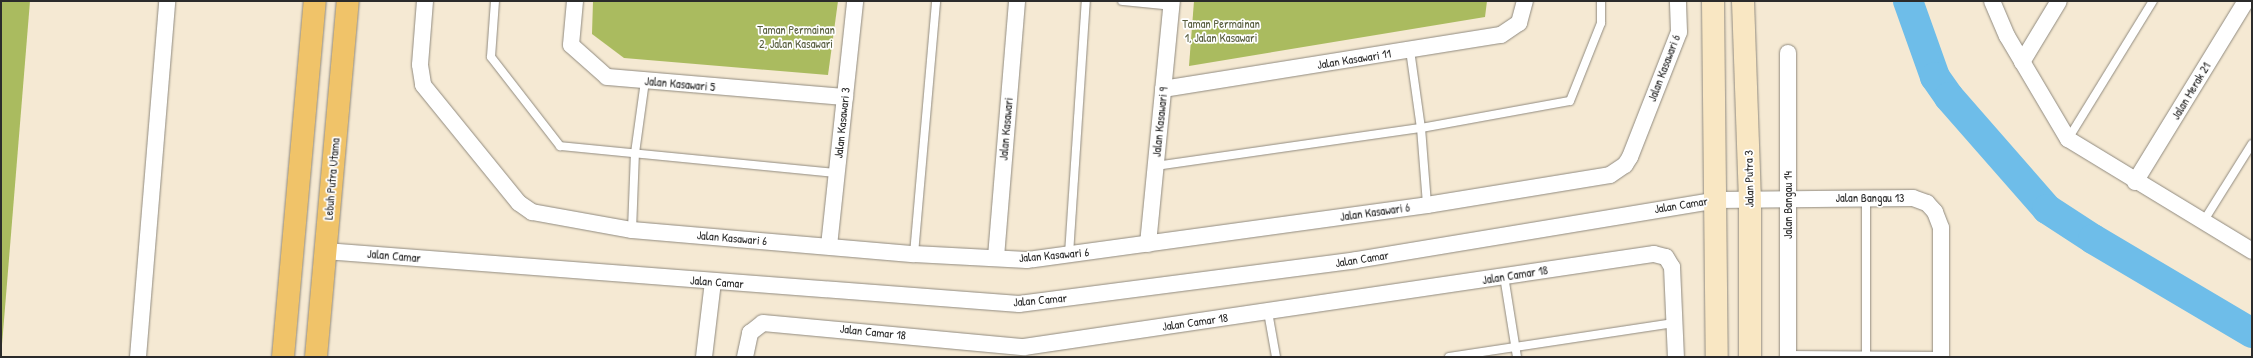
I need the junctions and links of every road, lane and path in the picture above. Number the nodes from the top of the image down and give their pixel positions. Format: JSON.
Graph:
{"nodes":[{"id":1,"x":167,"y":1,"type":"edge"},
{"id":2,"x":315,"y":1,"type":"edge"},
{"id":3,"x":348,"y":1,"type":"edge"},
{"id":4,"x":424,"y":1,"type":"edge"},
{"id":5,"x":495,"y":1,"type":"edge"},
{"id":6,"x":575,"y":1,"type":"edge"},
{"id":7,"x":855,"y":1,"type":"edge"},
{"id":8,"x":936,"y":1,"type":"edge"},
{"id":9,"x":1017,"y":1,"type":"edge"},
{"id":10,"x":1086,"y":1,"type":"edge"},
{"id":11,"x":1122,"y":1,"type":"edge"},
{"id":12,"x":1525,"y":1,"type":"edge"},
{"id":13,"x":1601,"y":1,"type":"edge"},
{"id":14,"x":1678,"y":1,"type":"edge"},
{"id":15,"x":1713,"y":1,"type":"edge"},
{"id":16,"x":1743,"y":1,"type":"edge"},
{"id":17,"x":1992,"y":1,"type":"edge"},
{"id":18,"x":2059,"y":1,"type":"edge"},
{"id":19,"x":2153,"y":1,"type":"edge"},
{"id":20,"x":2246,"y":1,"type":"edge"},
{"id":21,"x":1172,"y":3,"type":"edge"},
{"id":22,"x":1410,"y":50,"type":"junction"},
{"id":23,"x":1788,"y":53,"type":"dead end"},
{"id":24,"x":2022,"y":62,"type":"junction"},
{"id":25,"x":645,"y":81,"type":"junction"},
{"id":26,"x":1163,"y":89,"type":"junction"},
{"id":27,"x":845,"y":97,"type":"junction"},
{"id":28,"x":1421,"y":128,"type":"junction"},
{"id":29,"x":2068,"y":139,"type":"junction"},
{"id":30,"x":2252,"y":144,"type":"edge"},
{"id":31,"x":635,"y":153,"type":"junction"},
{"id":32,"x":1156,"y":166,"type":"junction"},
{"id":33,"x":837,"y":173,"type":"junction"},
{"id":34,"x":2135,"y":182,"type":"junction"},
{"id":35,"x":1788,"y":198,"type":"junction"},
{"id":36,"x":1866,"y":198,"type":"junction"},
{"id":37,"x":1750,"y":199,"type":"junction"},
{"id":38,"x":1717,"y":200,"type":"junction"},
{"id":39,"x":1427,"y":205,"type":"junction"},
{"id":40,"x":2203,"y":222,"type":"junction"},
{"id":41,"x":632,"y":230,"type":"junction"},
{"id":42,"x":1148,"y":244,"type":"junction"},
{"id":43,"x":829,"y":246,"type":"junction"},
{"id":44,"x":325,"y":251,"type":"junction"},
{"id":45,"x":2252,"y":251,"type":"edge"},
{"id":46,"x":914,"y":254,"type":"junction"},
{"id":47,"x":1069,"y":254,"type":"junction"},
{"id":48,"x":996,"y":257,"type":"junction"},
{"id":49,"x":1504,"y":276,"type":"junction"},
{"id":50,"x":713,"y":282,"type":"junction"},
{"id":51,"x":1268,"y":312,"type":"junction"},
{"id":52,"x":1675,"y":323,"type":"junction"},
{"id":53,"x":1515,"y":346,"type":"junction"},
{"id":54,"x":1024,"y":352,"type":"edge"},
{"id":55,"x":1788,"y":356,"type":"edge"},
{"id":56,"x":1866,"y":356,"type":"edge"},
{"id":57,"x":138,"y":357,"type":"edge"},
{"id":58,"x":283,"y":357,"type":"edge"},
{"id":59,"x":316,"y":357,"type":"edge"},
{"id":60,"x":704,"y":357,"type":"edge"},
{"id":61,"x":745,"y":357,"type":"edge"},
{"id":62,"x":1276,"y":357,"type":"edge"},
{"id":63,"x":1449,"y":357,"type":"edge"},
{"id":64,"x":1517,"y":357,"type":"edge"},
{"id":65,"x":1676,"y":357,"type":"edge"},
{"id":66,"x":1717,"y":357,"type":"edge"},
{"id":67,"x":1750,"y":357,"type":"edge"},
{"id":68,"x":1941,"y":357,"type":"edge"}],
"edges":[{"from":1,"to":57,"type":"street"},
{"from":2,"to":58,"type":"main road"},
{"from":3,"to":44,"type":"main road","name":"Lebuh Putra Utama"},
{"from":4,"to":41,"type":"street","name":"Jalan Kasawari 6"},
{"from":5,"to":31,"type":"lane"},
{"from":6,"to":25,"type":"street","name":"Jalan Kasawari 5"},
{"from":7,"to":27,"type":"street","name":"Jalan Kasawari 3"},
{"from":8,"to":46,"type":"lane"},
{"from":9,"to":48,"type":"street","name":"Jalan Kasawari"},
{"from":10,"to":47,"type":"lane"},
{"from":11,"to":21,"type":"lane"},
{"from":12,"to":22,"type":"street","name":"Jalan Kasawari 11"},
{"from":13,"to":28,"type":"lane"},
{"from":14,"to":39,"type":"street","name":"Jalan Kasawari 6"},
{"from":15,"to":38,"type":"street"},
{"from":16,"to":37,"type":"street","name":"Jalan Putra 3"},
{"from":17,"to":24,"type":"street"},
{"from":18,"to":24,"type":"street"},
{"from":19,"to":29,"type":"lane"},
{"from":20,"to":34,"type":"street","name":"Jalan Merak 21"},
{"from":21,"to":26,"type":"street","name":"Jalan Kasawari 9"},
{"from":22,"to":26,"type":"street","name":"Jalan Kasawari 11"},
{"from":22,"to":28,"type":"lane"},
{"from":23,"to":35,"type":"street","name":"Jalan Bangau 14"},
{"from":24,"to":29,"type":"street"},
{"from":25,"to":27,"type":"street","name":"Jalan Kasawari 5"},
{"from":25,"to":31,"type":"lane"},
{"from":26,"to":32,"type":"street","name":"Jalan Kasawari 9"},
{"from":27,"to":33,"type":"street","name":"Jalan Kasawari 3"},
{"from":28,"to":32,"type":"lane"},
{"from":28,"to":39,"type":"lane"},
{"from":29,"to":34,"type":"street"},
{"from":30,"to":40,"type":"lane"},
{"from":31,"to":33,"type":"lane"},
{"from":31,"to":41,"type":"lane"},
{"from":32,"to":42,"type":"street","name":"Jalan Kasawari 9"},
{"from":33,"to":43,"type":"street","name":"Jalan Kasawari 3"},
{"from":34,"to":40,"type":"street"},
{"from":35,"to":36,"type":"street","name":"Jalan Bangau 13"},
{"from":35,"to":37,"type":"street","name":"Jalan Bangau 13"},
{"from":35,"to":55,"type":"street","name":"Jalan Bangau 14"},
{"from":36,"to":56,"type":"lane"},
{"from":36,"to":68,"type":"street","name":"Jalan Bangau 13"},
{"from":37,"to":38,"type":"street","name":"Jalan Camar"},
{"from":37,"to":67,"type":"street","name":"Jalan Putra 3"},
{"from":38,"to":50,"type":"street","name":"Jalan Camar"},
{"from":38,"to":66,"type":"street"},
{"from":39,"to":42,"type":"street","name":"Jalan Kasawari 6"},
{"from":40,"to":45,"type":"street"},
{"from":41,"to":43,"type":"street","name":"Jalan Kasawari 6"},
{"from":42,"to":47,"type":"street","name":"Jalan Kasawari 6"},
{"from":43,"to":46,"type":"street","name":"Jalan Kasawari 6"},
{"from":44,"to":50,"type":"street","name":"Jalan Camar"},
{"from":44,"to":59,"type":"main road","name":"Lebuh Putra Utama"},
{"from":46,"to":48,"type":"street","name":"Jalan Kasawari 6"},
{"from":47,"to":48,"type":"street","name":"Jalan Kasawari 6"},
{"from":49,"to":51,"type":"street","name":"Jalan Camar 18"},
{"from":49,"to":52,"type":"street","name":"Jalan Camar 18"},
{"from":49,"to":53,"type":"lane"},
{"from":50,"to":60,"type":"street"},
{"from":51,"to":54,"type":"street","name":"Jalan Camar 18"},
{"from":51,"to":62,"type":"lane"},
{"from":52,"to":53,"type":"lane"},
{"from":52,"to":65,"type":"street"},
{"from":53,"to":63,"type":"lane"},
{"from":53,"to":64,"type":"lane"},
{"from":54,"to":61,"type":"street","name":"Jalan Camar 18"},
{"from":55,"to":56,"type":"lane"},
{"from":56,"to":68,"type":"lane"}]}
